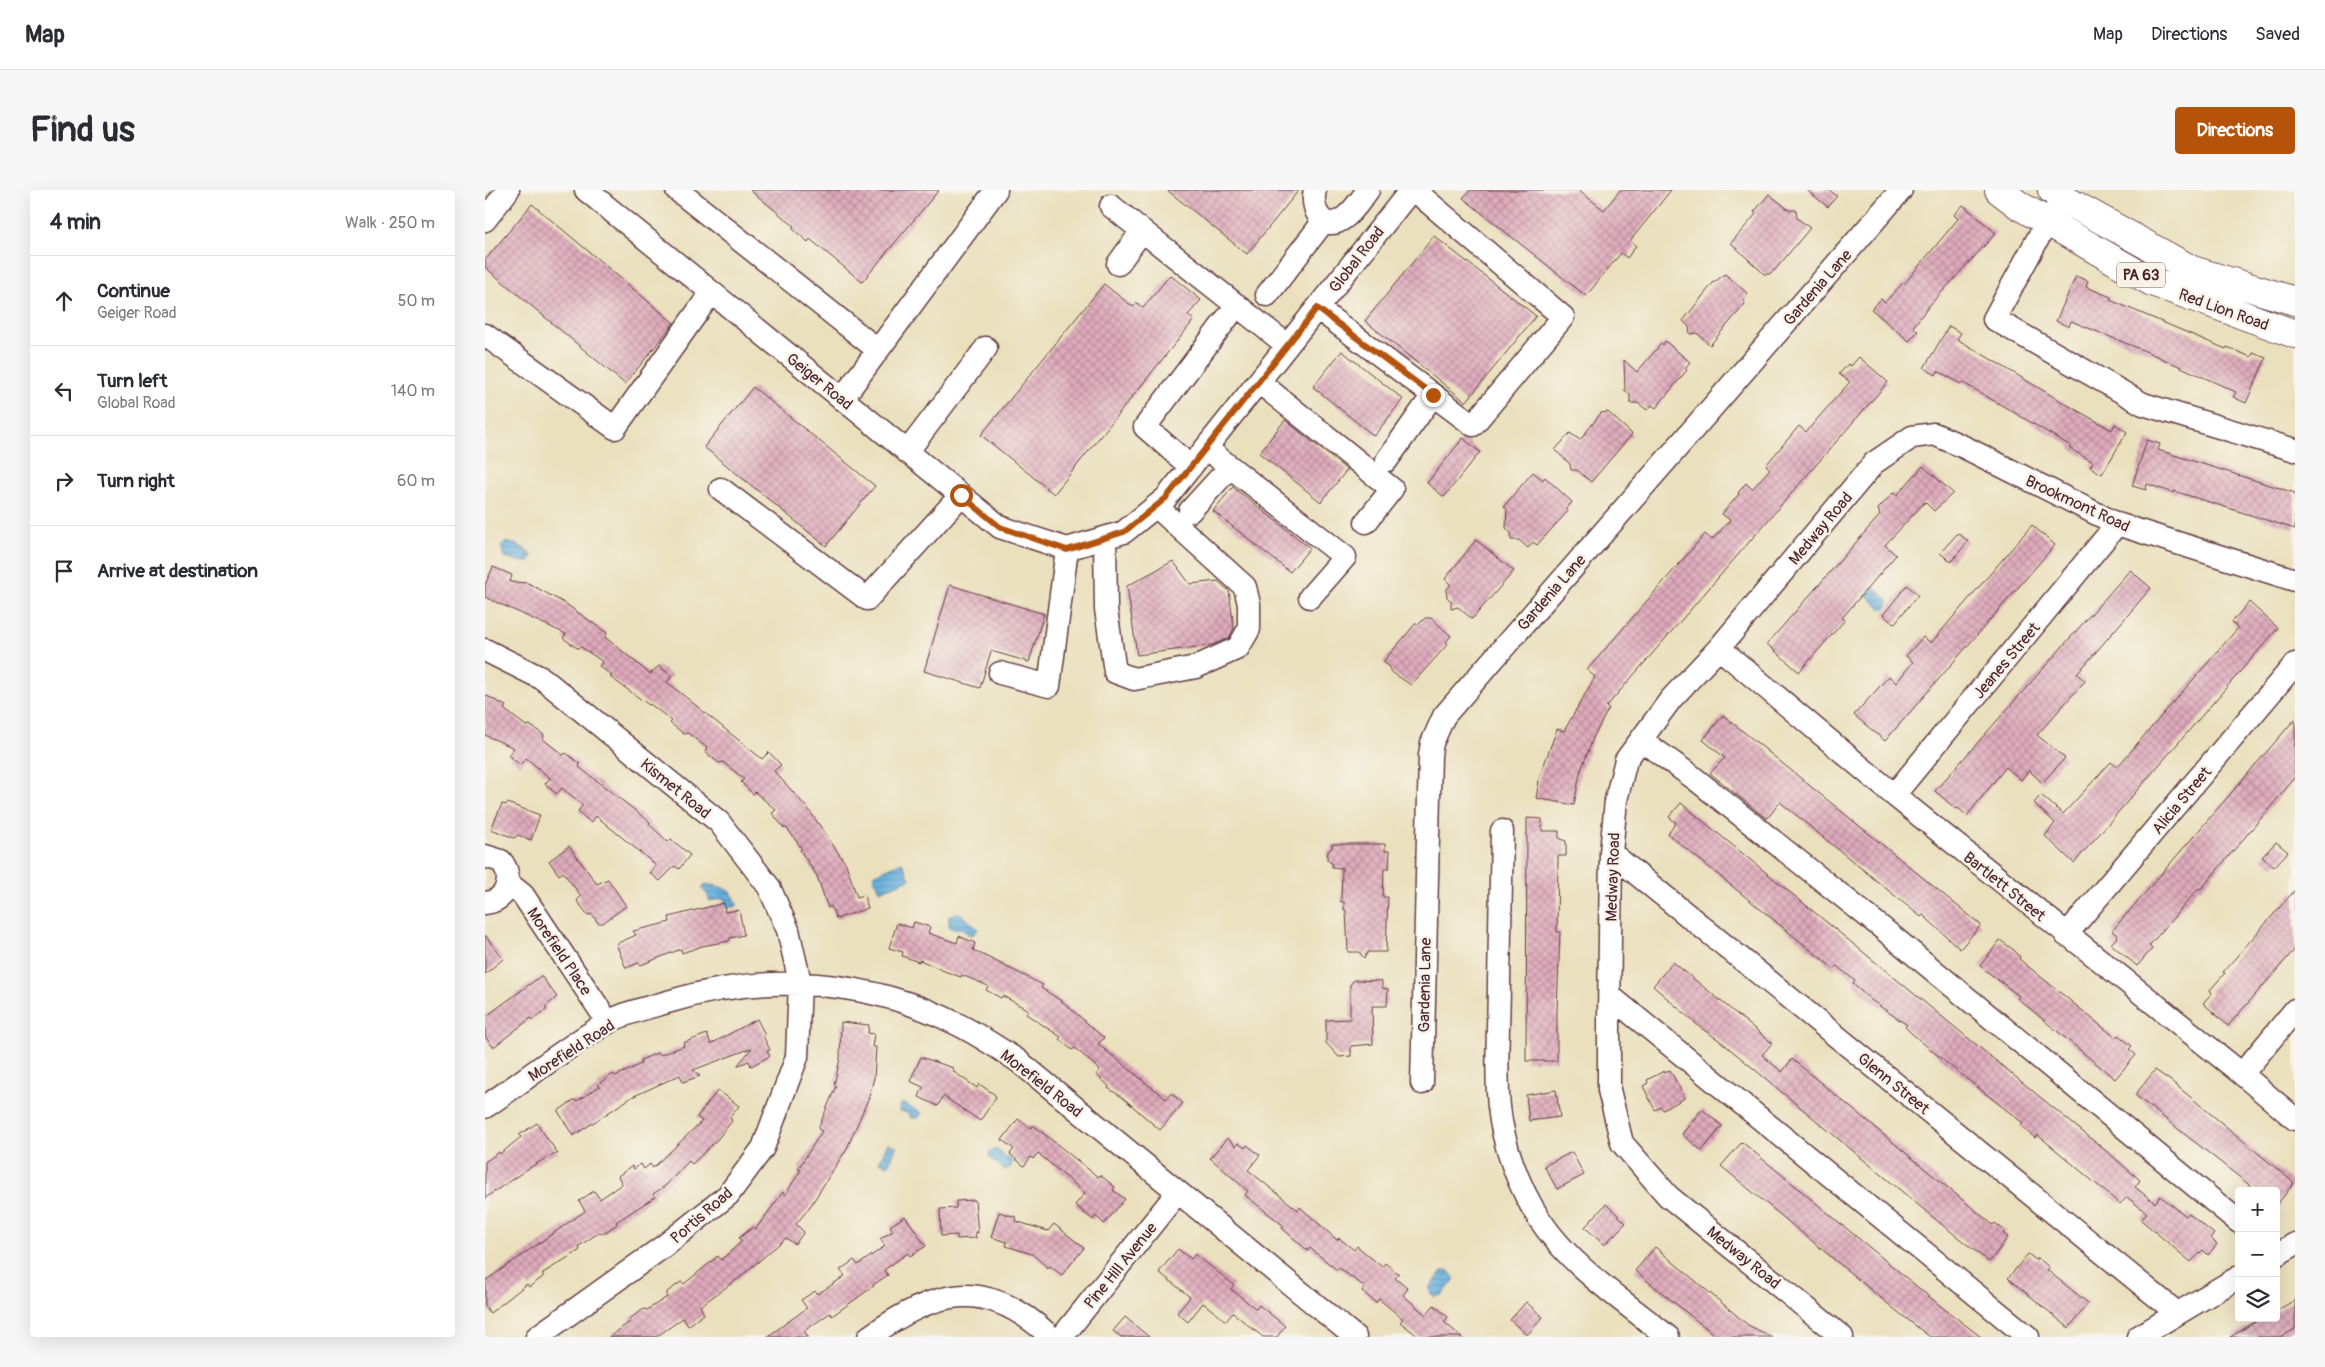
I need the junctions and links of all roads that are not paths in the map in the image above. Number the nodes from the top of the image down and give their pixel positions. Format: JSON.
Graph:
{"nodes":[{"id":1,"x":508,"y":190,"type":"edge"},
{"id":2,"x":586,"y":190,"type":"edge"},
{"id":3,"x":677,"y":190,"type":"edge"},
{"id":4,"x":996,"y":190,"type":"edge"},
{"id":5,"x":1315,"y":190,"type":"edge"},
{"id":6,"x":1413,"y":190,"type":"edge"},
{"id":7,"x":1901,"y":190,"type":"edge"},
{"id":8,"x":1999,"y":190,"type":"edge"},
{"id":9,"x":2058,"y":195,"type":"edge"},
{"id":10,"x":1358,"y":197,"type":"edge"},
{"id":11,"x":1111,"y":206,"type":"dead end"},
{"id":12,"x":485,"y":220,"type":"edge"},
{"id":13,"x":1324,"y":221,"type":"junction"},
{"id":14,"x":2047,"y":222,"type":"junction"},
{"id":15,"x":1143,"y":231,"type":"junction"},
{"id":16,"x":1118,"y":264,"type":"dead end"},
{"id":17,"x":711,"y":292,"type":"junction"},
{"id":18,"x":1267,"y":295,"type":"dead end"},
{"id":19,"x":2295,"y":301,"type":"edge"},
{"id":20,"x":1237,"y":305,"type":"junction"},
{"id":21,"x":1317,"y":308,"type":"junction"},
{"id":22,"x":2295,"y":334,"type":"edge"},
{"id":23,"x":485,"y":335,"type":"edge"},
{"id":24,"x":1287,"y":345,"type":"junction"},
{"id":25,"x":986,"y":348,"type":"dead end"},
{"id":26,"x":878,"y":350,"type":"junction"},
{"id":27,"x":1259,"y":382,"type":"junction"},
{"id":28,"x":1433,"y":395,"type":"junction"},
{"id":29,"x":842,"y":399,"type":"junction"},
{"id":30,"x":1922,"y":436,"type":"joint"},
{"id":31,"x":1206,"y":448,"type":"junction"},
{"id":32,"x":2295,"y":450,"type":"edge"},
{"id":33,"x":907,"y":452,"type":"junction"},
{"id":34,"x":1387,"y":460,"type":"dead end"},
{"id":35,"x":1191,"y":466,"type":"junction"},
{"id":36,"x":1230,"y":467,"type":"junction"},
{"id":37,"x":721,"y":489,"type":"dead end"},
{"id":38,"x":961,"y":495,"type":"junction"},
{"id":39,"x":1156,"y":506,"type":"junction"},
{"id":40,"x":1190,"y":511,"type":"dead end"},
{"id":41,"x":1366,"y":522,"type":"dead end"},
{"id":42,"x":2117,"y":524,"type":"junction"},
{"id":43,"x":1105,"y":538,"type":"junction"},
{"id":44,"x":1067,"y":550,"type":"junction"},
{"id":45,"x":2295,"y":580,"type":"edge"},
{"id":46,"x":1310,"y":597,"type":"dead end"},
{"id":47,"x":1719,"y":648,"type":"junction"},
{"id":48,"x":485,"y":650,"type":"edge"},
{"id":49,"x":2295,"y":664,"type":"edge"},
{"id":50,"x":1000,"y":673,"type":"dead end"},
{"id":51,"x":1641,"y":740,"type":"junction"},
{"id":52,"x":1894,"y":795,"type":"junction"},
{"id":53,"x":1502,"y":831,"type":"dead end"},
{"id":54,"x":1611,"y":853,"type":"junction"},
{"id":55,"x":485,"y":856,"type":"edge"},
{"id":56,"x":509,"y":883,"type":"junction"},
{"id":57,"x":485,"y":902,"type":"edge"},
{"id":58,"x":2066,"y":935,"type":"junction"},
{"id":59,"x":800,"y":982,"type":"junction"},
{"id":60,"x":1610,"y":996,"type":"junction"},
{"id":61,"x":2295,"y":1010,"type":"edge"},
{"id":62,"x":608,"y":1022,"type":"junction"},
{"id":63,"x":2241,"y":1074,"type":"junction"},
{"id":64,"x":1422,"y":1083,"type":"dead end"},
{"id":65,"x":485,"y":1107,"type":"edge"},
{"id":66,"x":2295,"y":1119,"type":"edge"},
{"id":67,"x":1177,"y":1193,"type":"junction"},
{"id":68,"x":2235,"y":1219,"type":"edge"},
{"id":69,"x":2235,"y":1279,"type":"edge"},
{"id":70,"x":2177,"y":1313,"type":"junction"},
{"id":71,"x":537,"y":1337,"type":"edge"},
{"id":72,"x":869,"y":1337,"type":"edge"},
{"id":73,"x":1051,"y":1337,"type":"edge"},
{"id":74,"x":1062,"y":1337,"type":"edge"},
{"id":75,"x":1355,"y":1337,"type":"edge"},
{"id":76,"x":1668,"y":1337,"type":"edge"},
{"id":77,"x":1842,"y":1337,"type":"edge"},
{"id":78,"x":2028,"y":1337,"type":"edge"},
{"id":79,"x":2138,"y":1337,"type":"edge"}],
"edges":[{"from":1,"to":12,"type":"street"},
{"from":2,"to":17,"type":"street","name":"Geiger Road"},
{"from":3,"to":26,"type":"street"},
{"from":4,"to":26,"type":"street"},
{"from":5,"to":13,"type":"street"},
{"from":6,"to":21,"type":"street","name":"Global Road"},
{"from":6,"to":28,"type":"street"},
{"from":7,"to":64,"type":"street","name":"Gardenia Lane"},
{"from":8,"to":14,"type":"main road","name":"Red Lion Road","number":"PA 63"},
{"from":9,"to":14,"type":"street"},
{"from":9,"to":19,"type":"main road","name":"Red Lion Road","number":"PA 63"},
{"from":10,"to":13,"type":"street"},
{"from":11,"to":15,"type":"street"},
{"from":13,"to":18,"type":"street"},
{"from":14,"to":22,"type":"main road","name":"Red Lion Road","number":"PA 63"},
{"from":14,"to":32,"type":"street"},
{"from":15,"to":16,"type":"street"},
{"from":15,"to":20,"type":"street"},
{"from":17,"to":23,"type":"street"},
{"from":17,"to":29,"type":"street","name":"Geiger Road"},
{"from":20,"to":24,"type":"street"},
{"from":20,"to":35,"type":"street"},
{"from":21,"to":24,"type":"street","name":"Global Road"},
{"from":21,"to":28,"type":"street"},
{"from":24,"to":27,"type":"street","name":"Global Road"},
{"from":25,"to":33,"type":"street"},
{"from":26,"to":29,"type":"street"},
{"from":27,"to":31,"type":"street","name":"Global Road"},
{"from":27,"to":41,"type":"street"},
{"from":28,"to":34,"type":"street"},
{"from":29,"to":33,"type":"street","name":"Geiger Road"},
{"from":30,"to":42,"type":"street","name":"Brookmont Road"},
{"from":30,"to":47,"type":"street","name":"Medway Road"},
{"from":31,"to":35,"type":"street","name":"Global Road"},
{"from":31,"to":36,"type":"street"},
{"from":33,"to":38,"type":"street","name":"Geiger Road"},
{"from":35,"to":39,"type":"street","name":"Global Road"},
{"from":36,"to":40,"type":"street"},
{"from":36,"to":46,"type":"street"},
{"from":37,"to":38,"type":"street"},
{"from":38,"to":44,"type":"street","name":"Geiger Road"},
{"from":39,"to":43,"type":"street","name":"Global Road"},
{"from":39,"to":43,"type":"street"},
{"from":42,"to":45,"type":"street","name":"Brookmont Road"},
{"from":42,"to":52,"type":"street","name":"Jeanes Street"},
{"from":43,"to":44,"type":"street","name":"Global Road"},
{"from":44,"to":50,"type":"street"},
{"from":47,"to":51,"type":"street","name":"Medway Road"},
{"from":47,"to":52,"type":"street","name":"Bartlett Street"},
{"from":48,"to":59,"type":"street","name":"Kismet Road"},
{"from":49,"to":58,"type":"street","name":"Alicia Street"},
{"from":51,"to":54,"type":"street","name":"Medway Road"},
{"from":51,"to":68,"type":"street"},
{"from":52,"to":58,"type":"street","name":"Bartlett Street"},
{"from":53,"to":76,"type":"street"},
{"from":54,"to":60,"type":"street","name":"Medway Road"},
{"from":54,"to":70,"type":"street","name":"Glenn Street"},
{"from":55,"to":56,"type":"street","name":"Morefield Place"},
{"from":56,"to":57,"type":"street"},
{"from":56,"to":62,"type":"street","name":"Morefield Place"},
{"from":58,"to":63,"type":"street","name":"Bartlett Street"},
{"from":59,"to":62,"type":"street","name":"Morefield Road"},
{"from":59,"to":67,"type":"street","name":"Morefield Road"},
{"from":59,"to":71,"type":"street","name":"Portis Road"},
{"from":60,"to":77,"type":"street","name":"Medway Road"},
{"from":60,"to":78,"type":"street"},
{"from":61,"to":63,"type":"street"},
{"from":62,"to":65,"type":"street","name":"Morefield Road"},
{"from":63,"to":66,"type":"street","name":"Bartlett Street"},
{"from":67,"to":74,"type":"street","name":"Pine Hill Avenue"},
{"from":67,"to":75,"type":"street","name":"Morefield Road"},
{"from":69,"to":70,"type":"street"},
{"from":70,"to":79,"type":"street"},
{"from":72,"to":73,"type":"street"}]}
